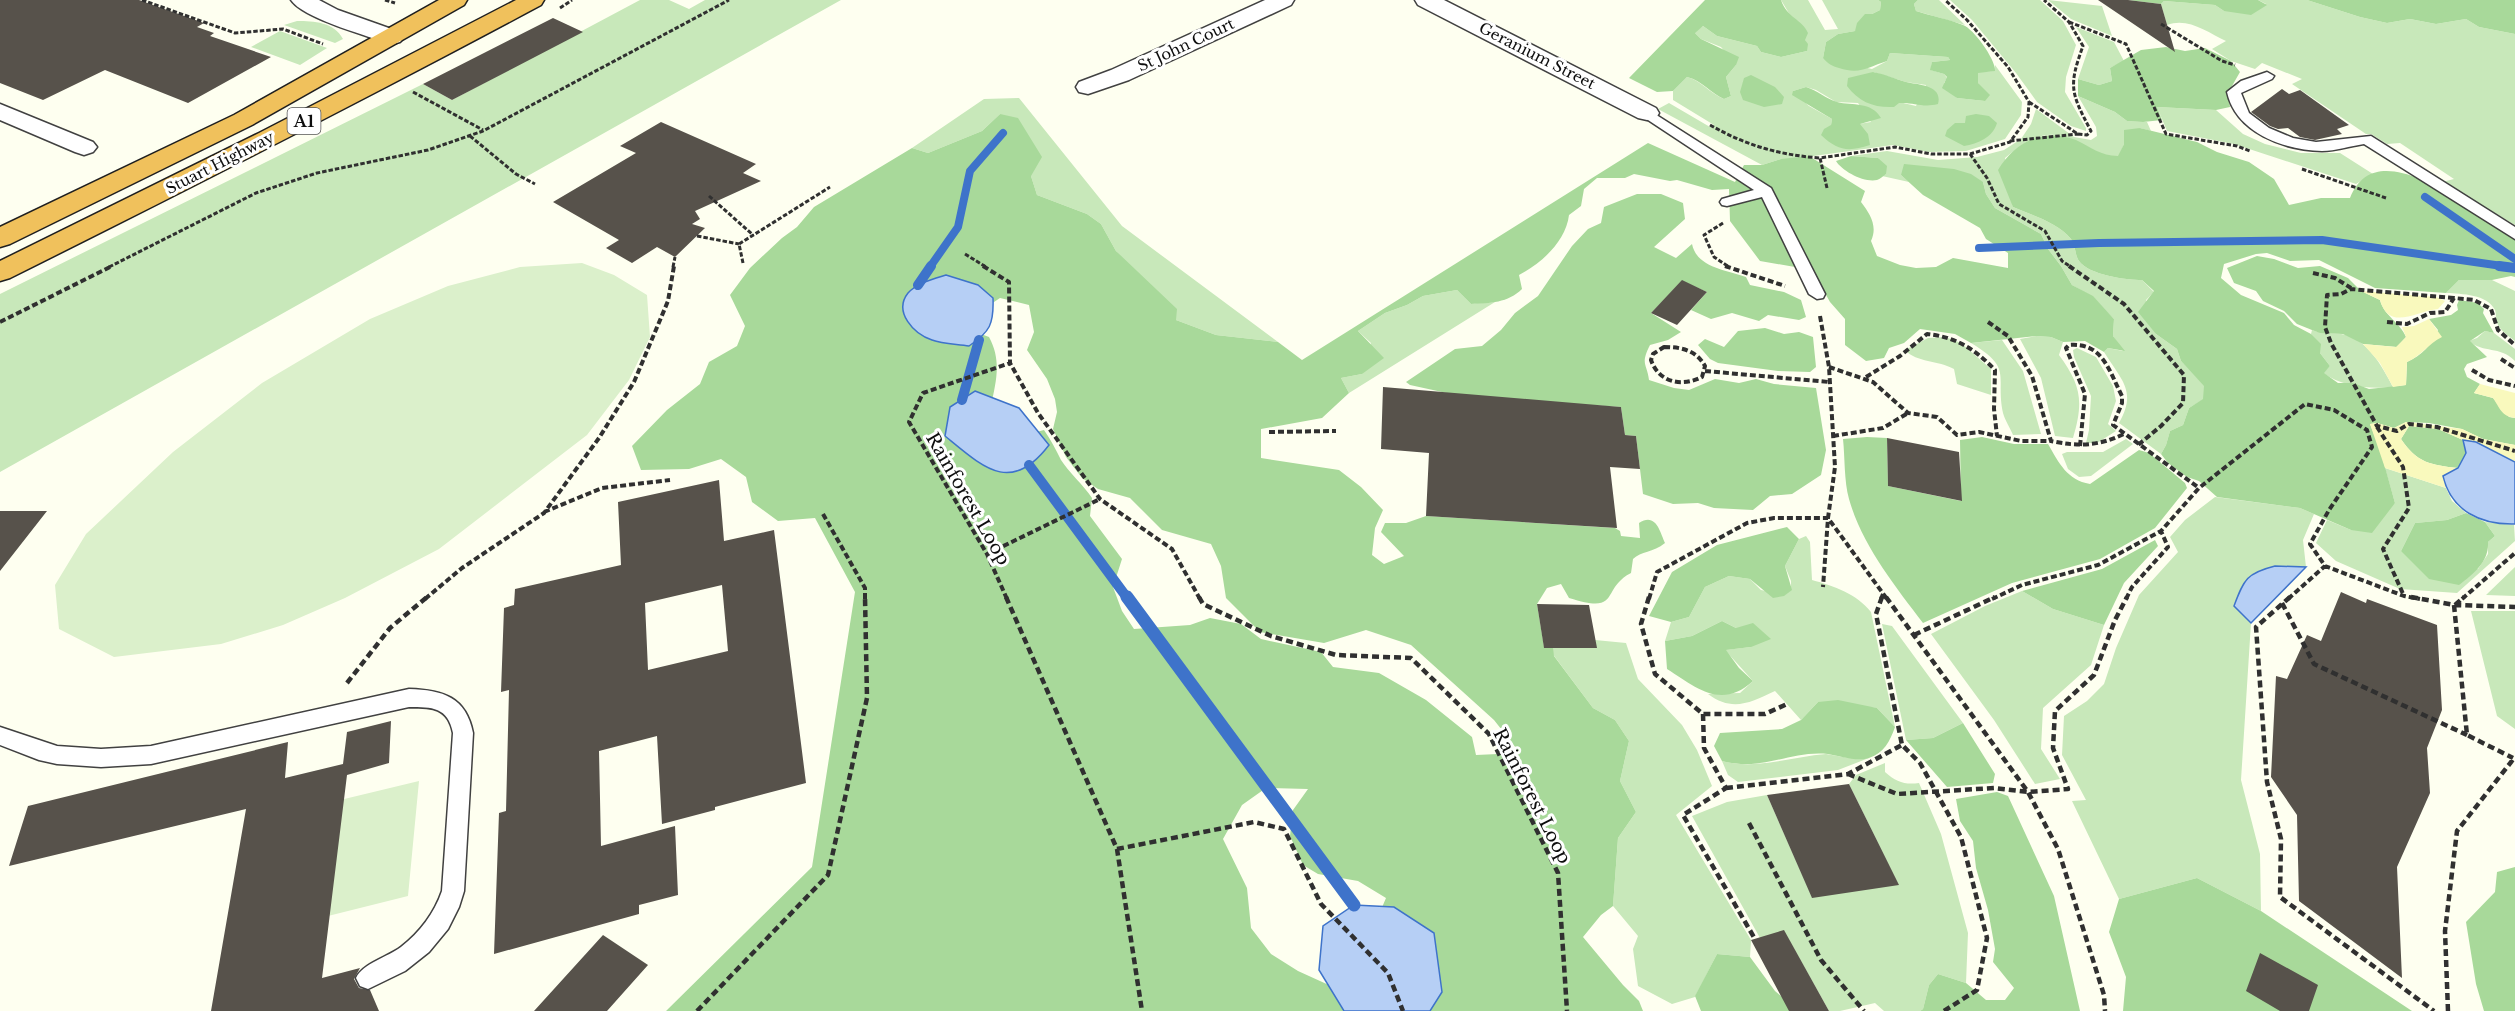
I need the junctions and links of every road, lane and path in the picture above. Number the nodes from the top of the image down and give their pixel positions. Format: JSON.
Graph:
{"nodes":[{"id":1,"x":142,"y":0,"type":"edge"},
{"id":2,"x":302,"y":0,"type":"edge"},
{"id":3,"x":336,"y":0,"type":"edge"},
{"id":4,"x":456,"y":0,"type":"edge"},
{"id":5,"x":533,"y":0,"type":"edge"},
{"id":6,"x":729,"y":0,"type":"edge"},
{"id":7,"x":1283,"y":0,"type":"edge"},
{"id":8,"x":1426,"y":0,"type":"edge"},
{"id":9,"x":1945,"y":0,"type":"edge"},
{"id":10,"x":2044,"y":0,"type":"edge"},
{"id":11,"x":2069,"y":22,"type":"junction"},
{"id":12,"x":2161,"y":24,"type":"dead end"},
{"id":13,"x":402,"y":31,"type":"junction"},
{"id":14,"x":326,"y":45,"type":"dead end"},
{"id":15,"x":448,"y":46,"type":"junction"},
{"id":16,"x":2267,"y":76,"type":"joint"},
{"id":17,"x":413,"y":85,"type":"dead end"},
{"id":18,"x":1088,"y":87,"type":"dead end"},
{"id":19,"x":2029,"y":102,"type":"junction"},
{"id":20,"x":0,"y":111,"type":"edge"},
{"id":21,"x":1647,"y":113,"type":"joint"},
{"id":22,"x":483,"y":130,"type":"junction"},
{"id":23,"x":2078,"y":134,"type":"junction"},
{"id":24,"x":470,"y":136,"type":"junction"},
{"id":25,"x":2010,"y":141,"type":"junction"},
{"id":26,"x":84,"y":147,"type":"dead end"},
{"id":27,"x":1970,"y":154,"type":"junction"},
{"id":28,"x":2258,"y":154,"type":"dead end"},
{"id":29,"x":2301,"y":168,"type":"dead end"},
{"id":30,"x":535,"y":184,"type":"dead end"},
{"id":31,"x":830,"y":187,"type":"dead end"},
{"id":32,"x":1827,"y":188,"type":"dead end"},
{"id":33,"x":1766,"y":191,"type":"junction"},
{"id":34,"x":709,"y":196,"type":"dead end"},
{"id":35,"x":2386,"y":198,"type":"dead end"},
{"id":36,"x":1727,"y":202,"type":"joint"},
{"id":37,"x":2515,"y":234,"type":"edge"},
{"id":38,"x":753,"y":235,"type":"junction"},
{"id":39,"x":697,"y":236,"type":"dead end"},
{"id":40,"x":0,"y":238,"type":"edge"},
{"id":41,"x":739,"y":244,"type":"junction"},
{"id":42,"x":965,"y":254,"type":"dead end"},
{"id":43,"x":675,"y":257,"type":"dead end"},
{"id":44,"x":743,"y":263,"type":"dead end"},
{"id":45,"x":0,"y":272,"type":"edge"},
{"id":46,"x":2313,"y":273,"type":"dead end"},
{"id":47,"x":2351,"y":289,"type":"junction"},
{"id":48,"x":1817,"y":294,"type":"junction"},
{"id":49,"x":2454,"y":298,"type":"junction"},
{"id":50,"x":0,"y":322,"type":"edge"},
{"id":51,"x":1988,"y":322,"type":"dead end"},
{"id":52,"x":2387,"y":322,"type":"dead end"},
{"id":53,"x":2515,"y":345,"type":"edge"},
{"id":54,"x":2501,"y":359,"type":"dead end"},
{"id":55,"x":1010,"y":363,"type":"junction"},
{"id":56,"x":1829,"y":367,"type":"junction"},
{"id":57,"x":2515,"y":368,"type":"edge"},
{"id":58,"x":2472,"y":370,"type":"dead end"},
{"id":59,"x":1705,"y":371,"type":"junction"},
{"id":60,"x":1866,"y":377,"type":"junction"},
{"id":61,"x":1829,"y":382,"type":"junction"},
{"id":62,"x":2515,"y":386,"type":"edge"},
{"id":63,"x":1908,"y":414,"type":"junction"},
{"id":64,"x":2377,"y":426,"type":"junction"},
{"id":65,"x":1336,"y":431,"type":"dead end"},
{"id":66,"x":1269,"y":432,"type":"dead end"},
{"id":67,"x":2126,"y":434,"type":"junction"},
{"id":68,"x":1833,"y":436,"type":"junction"},
{"id":69,"x":1997,"y":436,"type":"junction"},
{"id":70,"x":2051,"y":441,"type":"junction"},
{"id":71,"x":2138,"y":445,"type":"junction"},
{"id":72,"x":2080,"y":446,"type":"junction"},
{"id":73,"x":2515,"y":452,"type":"edge"},
{"id":74,"x":670,"y":480,"type":"dead end"},
{"id":75,"x":2199,"y":488,"type":"junction"},
{"id":76,"x":1100,"y":499,"type":"junction"},
{"id":77,"x":544,"y":513,"type":"junction"},
{"id":78,"x":823,"y":514,"type":"dead end"},
{"id":79,"x":1828,"y":518,"type":"junction"},
{"id":80,"x":2162,"y":531,"type":"junction"},
{"id":81,"x":2515,"y":553,"type":"edge"},
{"id":82,"x":987,"y":554,"type":"junction"},
{"id":83,"x":2325,"y":566,"type":"junction"},
{"id":84,"x":1823,"y":587,"type":"dead end"},
{"id":85,"x":1883,"y":593,"type":"junction"},
{"id":86,"x":2404,"y":596,"type":"junction"},
{"id":87,"x":2282,"y":603,"type":"junction"},
{"id":88,"x":2454,"y":605,"type":"junction"},
{"id":89,"x":2515,"y":607,"type":"edge"},
{"id":90,"x":1914,"y":635,"type":"junction"},
{"id":91,"x":1787,"y":704,"type":"dead end"},
{"id":92,"x":335,"y":714,"type":"junction"},
{"id":93,"x":1703,"y":714,"type":"junction"},
{"id":94,"x":2467,"y":735,"type":"junction"},
{"id":95,"x":0,"y":736,"type":"edge"},
{"id":96,"x":1902,"y":745,"type":"junction"},
{"id":97,"x":2514,"y":757,"type":"edge"},
{"id":98,"x":1848,"y":774,"type":"junction"},
{"id":99,"x":1726,"y":788,"type":"junction"},
{"id":100,"x":1935,"y":791,"type":"junction"},
{"id":101,"x":2028,"y":792,"type":"junction"},
{"id":102,"x":1749,"y":823,"type":"dead end"},
{"id":103,"x":1117,"y":849,"type":"junction"},
{"id":104,"x":1755,"y":939,"type":"dead end"},
{"id":105,"x":368,"y":978,"type":"dead end"},
{"id":106,"x":697,"y":1011,"type":"edge"},
{"id":107,"x":1142,"y":1011,"type":"edge"},
{"id":108,"x":1403,"y":1011,"type":"edge"},
{"id":109,"x":1567,"y":1011,"type":"edge"},
{"id":110,"x":1864,"y":1011,"type":"edge"},
{"id":111,"x":1944,"y":1011,"type":"edge"},
{"id":112,"x":2105,"y":1011,"type":"edge"},
{"id":113,"x":2433,"y":1011,"type":"edge"},
{"id":114,"x":2448,"y":1011,"type":"edge"}],
"edges":[{"from":1,"to":14,"type":"path"},
{"from":2,"to":13,"type":"street"},
{"from":3,"to":13,"type":"street"},
{"from":4,"to":13,"type":"highway","name":"Stuart Highway","number":"A1"},
{"from":5,"to":15,"type":"highway","name":"Stuart Highway","number":"A1"},
{"from":6,"to":22,"type":"path"},
{"from":7,"to":18,"type":"street","name":"St John Court"},
{"from":8,"to":21,"type":"street","name":"Geranium Street"},
{"from":9,"to":19,"type":"path"},
{"from":10,"to":11,"type":"path"},
{"from":11,"to":23,"type":"path"},
{"from":11,"to":28,"type":"path"},
{"from":12,"to":16,"type":"path"},
{"from":13,"to":15,"type":"highway"},
{"from":13,"to":40,"type":"highway","name":"Stuart Highway","number":"A1"},
{"from":15,"to":45,"type":"highway","name":"Stuart Highway","number":"A1"},
{"from":16,"to":37,"type":"lane"},
{"from":17,"to":22,"type":"path"},
{"from":19,"to":23,"type":"path"},
{"from":19,"to":25,"type":"path"},
{"from":20,"to":26,"type":"street"},
{"from":21,"to":33,"type":"lane"},
{"from":22,"to":24,"type":"path"},
{"from":23,"to":25,"type":"path"},
{"from":24,"to":30,"type":"path"},
{"from":24,"to":50,"type":"path"},
{"from":25,"to":27,"type":"path"},
{"from":27,"to":32,"type":"path"},
{"from":27,"to":71,"type":"path"},
{"from":29,"to":35,"type":"path"},
{"from":31,"to":38,"type":"path"},
{"from":33,"to":36,"type":"lane"},
{"from":33,"to":48,"type":"lane"},
{"from":34,"to":38,"type":"path"},
{"from":36,"to":48,"type":"path"},
{"from":38,"to":41,"type":"path"},
{"from":39,"to":41,"type":"path"},
{"from":41,"to":44,"type":"path"},
{"from":42,"to":55,"type":"path"},
{"from":43,"to":77,"type":"path"},
{"from":46,"to":47,"type":"path"},
{"from":47,"to":49,"type":"path"},
{"from":47,"to":64,"type":"path"},
{"from":48,"to":56,"type":"path"},
{"from":49,"to":52,"type":"path"},
{"from":49,"to":53,"type":"path"},
{"from":51,"to":70,"type":"path"},
{"from":54,"to":57,"type":"path"},
{"from":55,"to":76,"type":"path","name":"Rainforest Loop"},
{"from":55,"to":82,"type":"path","name":"Rainforest Loop"},
{"from":56,"to":60,"type":"path"},
{"from":56,"to":61,"type":"path"},
{"from":58,"to":62,"type":"path"},
{"from":59,"to":59,"type":"path"},
{"from":59,"to":61,"type":"path"},
{"from":60,"to":63,"type":"path"},
{"from":60,"to":69,"type":"path"},
{"from":61,"to":68,"type":"path"},
{"from":63,"to":68,"type":"path"},
{"from":63,"to":69,"type":"path"},
{"from":64,"to":73,"type":"path"},
{"from":64,"to":86,"type":"path"},
{"from":65,"to":66,"type":"path"},
{"from":67,"to":71,"type":"path"},
{"from":67,"to":72,"type":"path"},
{"from":67,"to":72,"type":"path"},
{"from":68,"to":79,"type":"path"},
{"from":69,"to":70,"type":"path"},
{"from":70,"to":72,"type":"path"},
{"from":71,"to":75,"type":"path"},
{"from":74,"to":77,"type":"path"},
{"from":75,"to":80,"type":"path"},
{"from":75,"to":83,"type":"path"},
{"from":76,"to":82,"type":"path"},
{"from":76,"to":109,"type":"path","name":"Rainforest Loop"},
{"from":77,"to":92,"type":"path"},
{"from":78,"to":106,"type":"path"},
{"from":79,"to":84,"type":"path"},
{"from":79,"to":85,"type":"path"},
{"from":79,"to":93,"type":"path"},
{"from":80,"to":90,"type":"path"},
{"from":80,"to":101,"type":"path"},
{"from":81,"to":88,"type":"path"},
{"from":82,"to":103,"type":"path","name":"Rainforest Loop"},
{"from":83,"to":86,"type":"path"},
{"from":83,"to":87,"type":"path"},
{"from":85,"to":90,"type":"path"},
{"from":85,"to":96,"type":"path"},
{"from":86,"to":88,"type":"path"},
{"from":87,"to":94,"type":"path"},
{"from":87,"to":113,"type":"path"},
{"from":88,"to":89,"type":"path"},
{"from":88,"to":94,"type":"path"},
{"from":90,"to":101,"type":"path"},
{"from":91,"to":93,"type":"path"},
{"from":92,"to":95,"type":"lane"},
{"from":92,"to":105,"type":"lane"},
{"from":93,"to":99,"type":"path"},
{"from":94,"to":97,"type":"path"},
{"from":96,"to":98,"type":"path"},
{"from":96,"to":100,"type":"path"},
{"from":97,"to":114,"type":"path"},
{"from":98,"to":99,"type":"path"},
{"from":98,"to":100,"type":"path"},
{"from":99,"to":104,"type":"path"},
{"from":100,"to":101,"type":"path"},
{"from":100,"to":111,"type":"path"},
{"from":101,"to":112,"type":"path"},
{"from":102,"to":110,"type":"path"},
{"from":103,"to":107,"type":"path","name":"Rainforest Loop"},
{"from":103,"to":108,"type":"path"}]}
